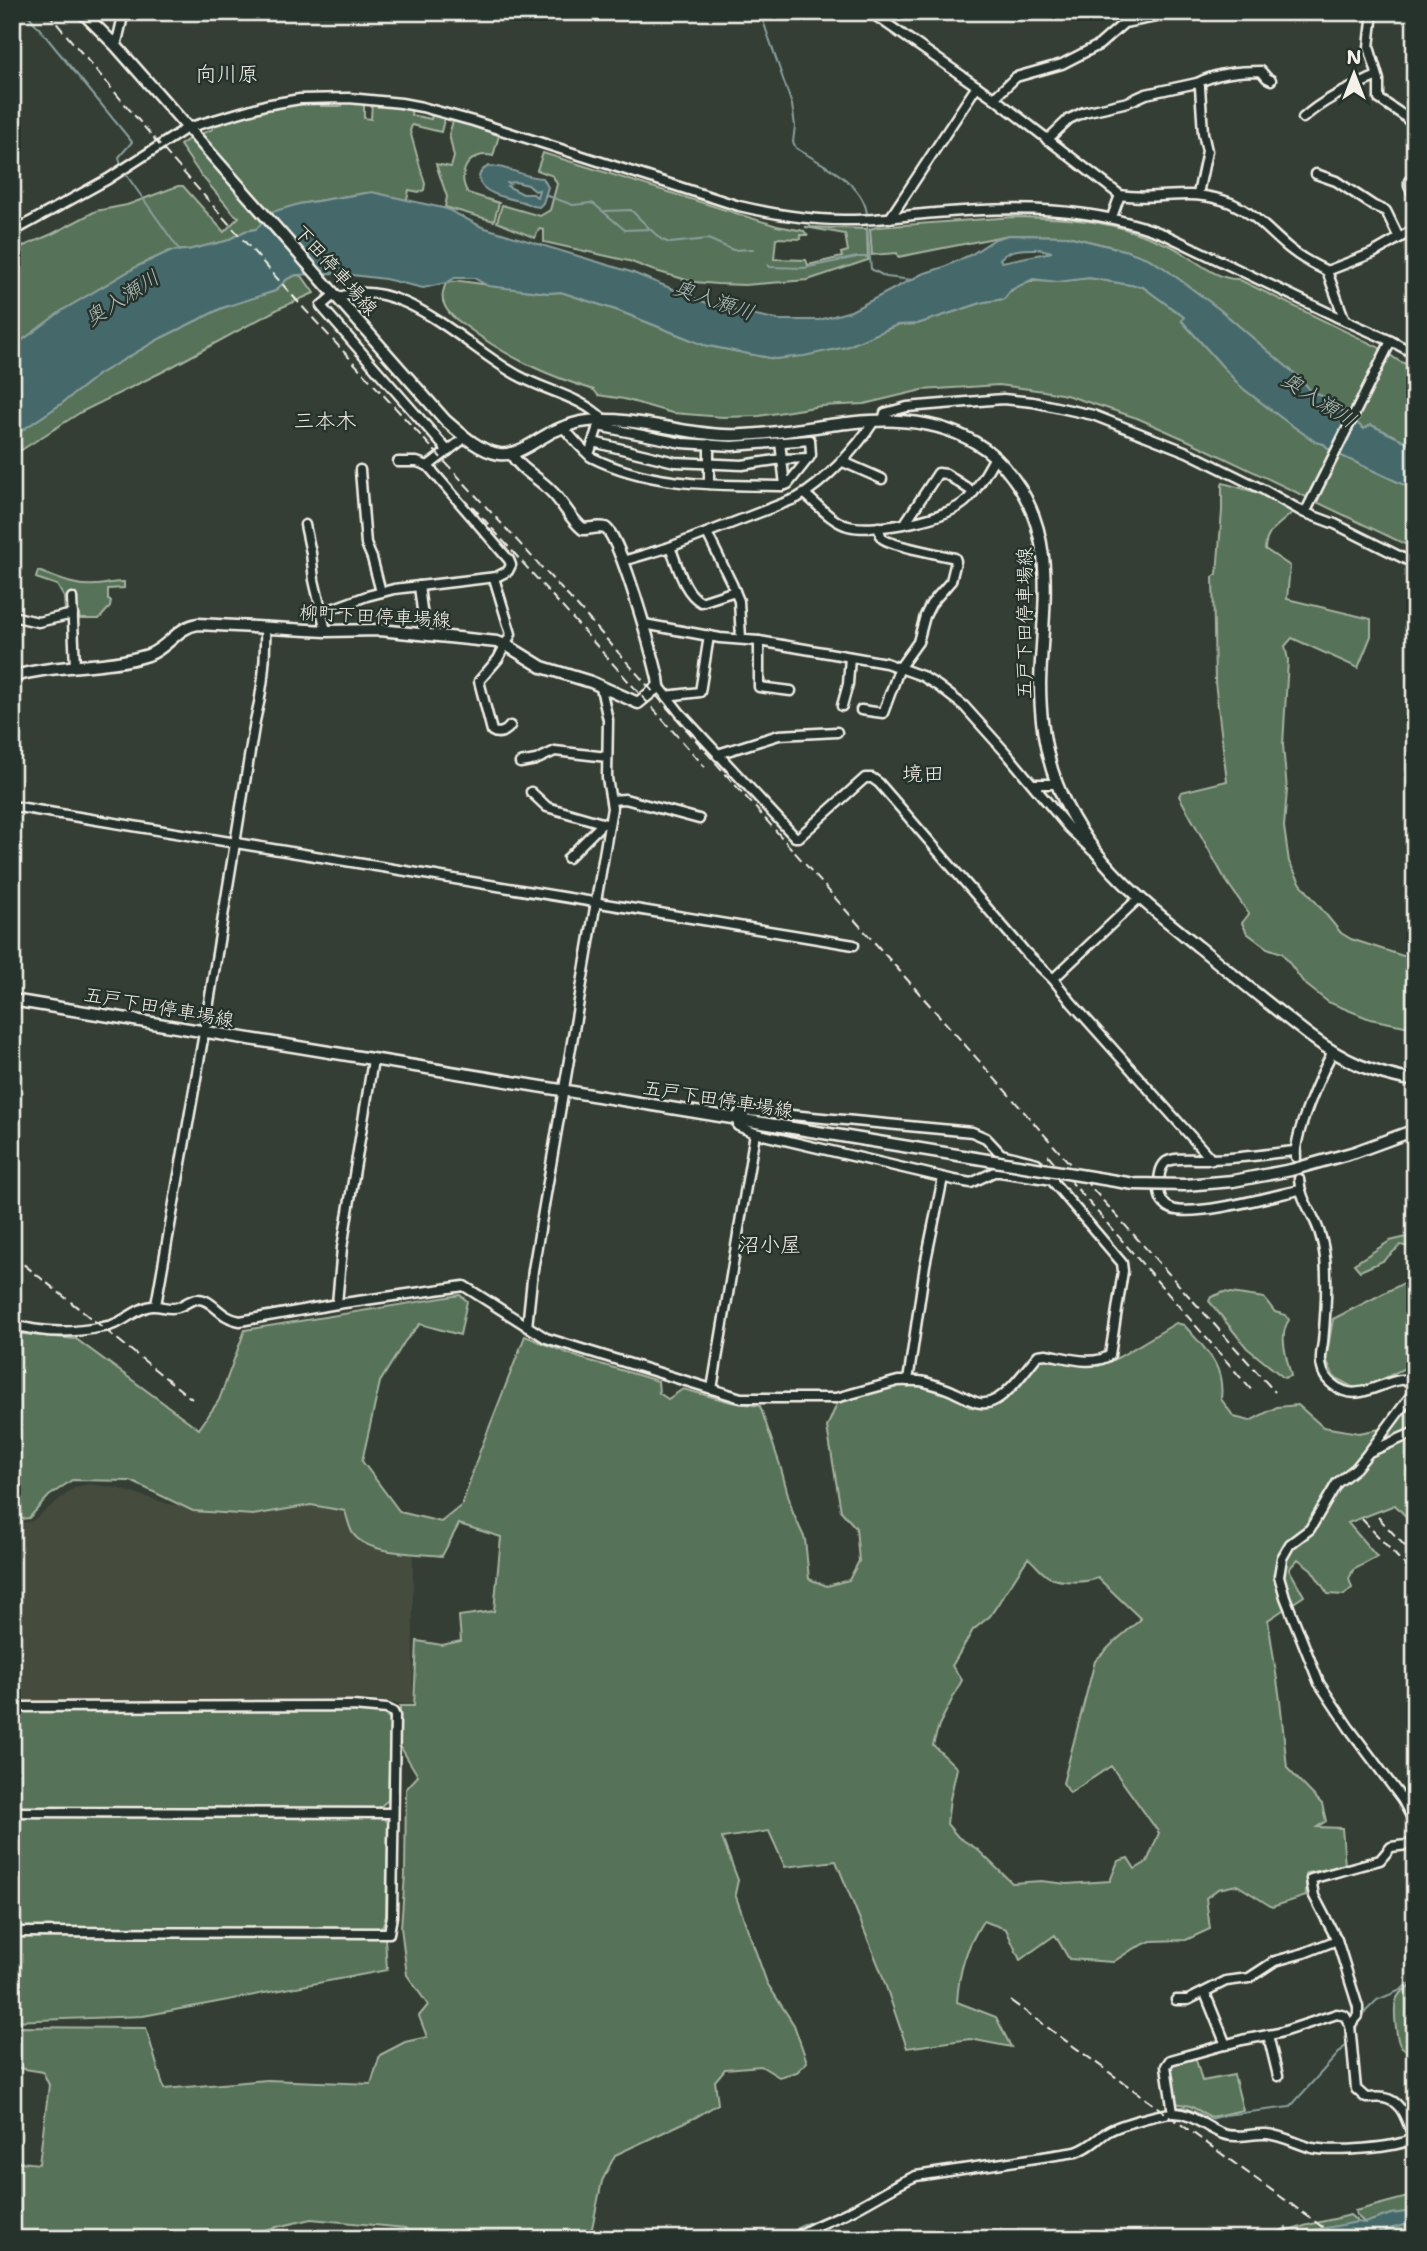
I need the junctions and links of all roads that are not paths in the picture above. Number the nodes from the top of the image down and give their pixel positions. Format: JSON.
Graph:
{"nodes":[{"id":1,"x":82,"y":12,"type":"edge"},
{"id":2,"x":124,"y":12,"type":"edge"},
{"id":3,"x":870,"y":12,"type":"edge"},
{"id":4,"x":1181,"y":12,"type":"edge"},
{"id":5,"x":1373,"y":12,"type":"edge"},
{"id":6,"x":116,"y":46,"type":"junction"},
{"id":7,"x":1377,"y":76,"type":"junction"},
{"id":8,"x":1271,"y":80,"type":"dead end"},
{"id":9,"x":1197,"y":83,"type":"junction"},
{"id":10,"x":978,"y":86,"type":"junction"},
{"id":11,"x":994,"y":98,"type":"junction"},
{"id":12,"x":1303,"y":118,"type":"dead end"},
{"id":13,"x":1415,"y":127,"type":"edge"},
{"id":14,"x":188,"y":130,"type":"junction"},
{"id":15,"x":1047,"y":139,"type":"junction"},
{"id":16,"x":1316,"y":174,"type":"dead end"},
{"id":17,"x":1415,"y":174,"type":"edge"},
{"id":18,"x":1198,"y":194,"type":"junction"},
{"id":19,"x":1120,"y":195,"type":"junction"},
{"id":20,"x":1415,"y":197,"type":"edge"},
{"id":21,"x":1112,"y":217,"type":"junction"},
{"id":22,"x":890,"y":218,"type":"junction"},
{"id":23,"x":1415,"y":229,"type":"edge"},
{"id":24,"x":12,"y":232,"type":"edge"},
{"id":25,"x":1399,"y":237,"type":"junction"},
{"id":26,"x":1327,"y":271,"type":"junction"},
{"id":27,"x":334,"y":294,"type":"junction"},
{"id":28,"x":1344,"y":318,"type":"junction"},
{"id":29,"x":1390,"y":343,"type":"junction"},
{"id":30,"x":1415,"y":354,"type":"edge"},
{"id":31,"x":604,"y":420,"type":"junction"},
{"id":32,"x":878,"y":421,"type":"junction"},
{"id":33,"x":563,"y":428,"type":"junction"},
{"id":34,"x":634,"y":434,"type":"junction"},
{"id":35,"x":466,"y":437,"type":"junction"},
{"id":36,"x":593,"y":442,"type":"junction"},
{"id":37,"x":670,"y":442,"type":"junction"},
{"id":38,"x":780,"y":442,"type":"junction"},
{"id":39,"x":709,"y":444,"type":"junction"},
{"id":40,"x":739,"y":446,"type":"junction"},
{"id":41,"x":448,"y":451,"type":"junction"},
{"id":42,"x":630,"y":452,"type":"junction"},
{"id":43,"x":511,"y":453,"type":"junction"},
{"id":44,"x":589,"y":455,"type":"junction"},
{"id":45,"x":995,"y":457,"type":"junction"},
{"id":46,"x":809,"y":458,"type":"junction"},
{"id":47,"x":782,"y":459,"type":"junction"},
{"id":48,"x":667,"y":460,"type":"junction"},
{"id":49,"x":841,"y":461,"type":"junction"},
{"id":50,"x":398,"y":462,"type":"dead end"},
{"id":51,"x":709,"y":463,"type":"junction"},
{"id":52,"x":740,"y":465,"type":"junction"},
{"id":53,"x":428,"y":466,"type":"junction"},
{"id":54,"x":360,"y":470,"type":"dead end"},
{"id":55,"x":882,"y":480,"type":"dead end"},
{"id":56,"x":709,"y":484,"type":"junction"},
{"id":57,"x":787,"y":484,"type":"junction"},
{"id":58,"x":973,"y":492,"type":"junction"},
{"id":59,"x":804,"y":495,"type":"junction"},
{"id":60,"x":1307,"y":511,"type":"junction"},
{"id":61,"x":905,"y":523,"type":"junction"},
{"id":62,"x":305,"y":525,"type":"dead end"},
{"id":63,"x":878,"y":527,"type":"junction"},
{"id":64,"x":707,"y":533,"type":"junction"},
{"id":65,"x":670,"y":547,"type":"junction"},
{"id":66,"x":622,"y":561,"type":"junction"},
{"id":67,"x":1415,"y":564,"type":"edge"},
{"id":68,"x":495,"y":578,"type":"junction"},
{"id":69,"x":419,"y":586,"type":"junction"},
{"id":70,"x":735,"y":591,"type":"junction"},
{"id":71,"x":382,"y":592,"type":"junction"},
{"id":72,"x":72,"y":598,"type":"dead end"},
{"id":73,"x":323,"y":612,"type":"junction"},
{"id":74,"x":74,"y":614,"type":"junction"},
{"id":75,"x":12,"y":615,"type":"edge"},
{"id":76,"x":645,"y":624,"type":"junction"},
{"id":77,"x":265,"y":627,"type":"junction"},
{"id":78,"x":326,"y":631,"type":"junction"},
{"id":79,"x":425,"y":634,"type":"junction"},
{"id":80,"x":709,"y":636,"type":"junction"},
{"id":81,"x":741,"y":639,"type":"junction"},
{"id":82,"x":759,"y":640,"type":"junction"},
{"id":83,"x":506,"y":645,"type":"junction"},
{"id":84,"x":850,"y":657,"type":"junction"},
{"id":85,"x":75,"y":667,"type":"junction"},
{"id":86,"x":900,"y":667,"type":"junction"},
{"id":87,"x":12,"y":677,"type":"edge"},
{"id":88,"x":659,"y":686,"type":"junction"},
{"id":89,"x":601,"y":688,"type":"junction"},
{"id":90,"x":792,"y":691,"type":"dead end"},
{"id":91,"x":666,"y":696,"type":"junction"},
{"id":92,"x":842,"y":706,"type":"dead end"},
{"id":93,"x":861,"y":710,"type":"dead end"},
{"id":94,"x":510,"y":726,"type":"dead end"},
{"id":95,"x":836,"y":732,"type":"dead end"},
{"id":96,"x":718,"y":755,"type":"junction"},
{"id":97,"x":607,"y":757,"type":"junction"},
{"id":98,"x":520,"y":763,"type":"dead end"},
{"id":99,"x":1033,"y":784,"type":"junction"},
{"id":100,"x":1058,"y":787,"type":"junction"},
{"id":101,"x":531,"y":792,"type":"dead end"},
{"id":102,"x":1043,"y":797,"type":"junction"},
{"id":103,"x":611,"y":800,"type":"junction"},
{"id":104,"x":12,"y":806,"type":"edge"},
{"id":105,"x":699,"y":819,"type":"dead end"},
{"id":106,"x":606,"y":825,"type":"junction"},
{"id":107,"x":235,"y":841,"type":"junction"},
{"id":108,"x":1097,"y":854,"type":"junction"},
{"id":109,"x":568,"y":858,"type":"dead end"},
{"id":110,"x":1139,"y":898,"type":"junction"},
{"id":111,"x":596,"y":902,"type":"junction"},
{"id":112,"x":854,"y":944,"type":"dead end"},
{"id":113,"x":1053,"y":979,"type":"junction"},
{"id":114,"x":12,"y":1000,"type":"edge"},
{"id":115,"x":204,"y":1033,"type":"junction"},
{"id":116,"x":1332,"y":1053,"type":"junction"},
{"id":117,"x":373,"y":1060,"type":"junction"},
{"id":118,"x":1415,"y":1081,"type":"edge"},
{"id":119,"x":564,"y":1091,"type":"junction"},
{"id":120,"x":737,"y":1120,"type":"junction"},
{"id":121,"x":1415,"y":1130,"type":"edge"},
{"id":122,"x":755,"y":1133,"type":"junction"},
{"id":123,"x":1212,"y":1160,"type":"junction"},
{"id":124,"x":943,"y":1178,"type":"junction"},
{"id":125,"x":1299,"y":1179,"type":"dead end"},
{"id":126,"x":1053,"y":1180,"type":"junction"},
{"id":127,"x":1300,"y":1190,"type":"junction"},
{"id":128,"x":337,"y":1304,"type":"junction"},
{"id":129,"x":156,"y":1305,"type":"junction"},
{"id":130,"x":12,"y":1326,"type":"edge"},
{"id":131,"x":527,"y":1327,"type":"junction"},
{"id":132,"x":908,"y":1381,"type":"junction"},
{"id":133,"x":1415,"y":1384,"type":"edge"},
{"id":134,"x":712,"y":1389,"type":"junction"},
{"id":135,"x":1415,"y":1390,"type":"edge"},
{"id":136,"x":1415,"y":1432,"type":"edge"},
{"id":137,"x":1370,"y":1452,"type":"junction"},
{"id":138,"x":12,"y":1707,"type":"edge"},
{"id":139,"x":1415,"y":1790,"type":"edge"},
{"id":140,"x":1402,"y":1799,"type":"junction"},
{"id":141,"x":12,"y":1812,"type":"edge"},
{"id":142,"x":393,"y":1813,"type":"junction"},
{"id":143,"x":1415,"y":1825,"type":"edge"},
{"id":144,"x":1415,"y":1844,"type":"edge"},
{"id":145,"x":12,"y":1933,"type":"edge"},
{"id":146,"x":1337,"y":1940,"type":"junction"},
{"id":147,"x":1205,"y":1993,"type":"junction"},
{"id":148,"x":1176,"y":2000,"type":"dead end"},
{"id":149,"x":1350,"y":2025,"type":"junction"},
{"id":150,"x":1268,"y":2035,"type":"junction"},
{"id":151,"x":1226,"y":2045,"type":"junction"},
{"id":152,"x":1278,"y":2076,"type":"dead end"},
{"id":153,"x":1173,"y":2113,"type":"junction"},
{"id":154,"x":1414,"y":2138,"type":"edge"},
{"id":155,"x":794,"y":2239,"type":"edge"}],
"edges":[{"from":1,"to":6,"type":"main road","name":"下田停車場線"},
{"from":2,"to":6,"type":"street"},
{"from":3,"to":10,"type":"street"},
{"from":4,"to":11,"type":"street"},
{"from":5,"to":7,"type":"street"},
{"from":6,"to":14,"type":"main road","name":"下田停車場線"},
{"from":7,"to":12,"type":"street"},
{"from":7,"to":13,"type":"street"},
{"from":8,"to":9,"type":"street"},
{"from":9,"to":15,"type":"street"},
{"from":9,"to":18,"type":"street"},
{"from":10,"to":11,"type":"street"},
{"from":10,"to":22,"type":"street"},
{"from":11,"to":15,"type":"street"},
{"from":14,"to":22,"type":"street"},
{"from":14,"to":24,"type":"street"},
{"from":14,"to":27,"type":"main road","name":"下田停車場線"},
{"from":15,"to":19,"type":"street"},
{"from":16,"to":25,"type":"street"},
{"from":17,"to":20,"type":"street"},
{"from":18,"to":19,"type":"street"},
{"from":18,"to":26,"type":"street"},
{"from":19,"to":21,"type":"street"},
{"from":21,"to":22,"type":"street"},
{"from":21,"to":28,"type":"street"},
{"from":23,"to":25,"type":"street"},
{"from":25,"to":26,"type":"street"},
{"from":26,"to":28,"type":"street"},
{"from":27,"to":31,"type":"street"},
{"from":27,"to":35,"type":"main road","name":"下田停車場線"},
{"from":27,"to":41,"type":"street"},
{"from":28,"to":29,"type":"street"},
{"from":29,"to":30,"type":"street"},
{"from":29,"to":60,"type":"street"},
{"from":31,"to":32,"type":"main road","name":"五戸下田停車場線"},
{"from":31,"to":33,"type":"main road","name":"五戸下田停車場線"},
{"from":32,"to":45,"type":"main road","name":"五戸下田停車場線"},
{"from":32,"to":49,"type":"street"},
{"from":32,"to":60,"type":"street"},
{"from":33,"to":43,"type":"main road","name":"五戸下田停車場線"},
{"from":33,"to":44,"type":"street"},
{"from":34,"to":36,"type":"street"},
{"from":34,"to":37,"type":"street"},
{"from":34,"to":42,"type":"street"},
{"from":35,"to":41,"type":"street"},
{"from":35,"to":43,"type":"main road","name":"下田停車場線"},
{"from":36,"to":42,"type":"street"},
{"from":36,"to":44,"type":"street"},
{"from":37,"to":39,"type":"street"},
{"from":37,"to":48,"type":"street"},
{"from":38,"to":40,"type":"street"},
{"from":38,"to":46,"type":"street"},
{"from":38,"to":47,"type":"street"},
{"from":39,"to":40,"type":"street"},
{"from":39,"to":51,"type":"street"},
{"from":40,"to":52,"type":"street"},
{"from":41,"to":53,"type":"street"},
{"from":42,"to":48,"type":"street"},
{"from":43,"to":66,"type":"main road"},
{"from":44,"to":56,"type":"street"},
{"from":45,"to":58,"type":"street"},
{"from":45,"to":100,"type":"main road","name":"五戸下田停車場線"},
{"from":46,"to":47,"type":"street"},
{"from":46,"to":57,"type":"street"},
{"from":47,"to":52,"type":"street"},
{"from":47,"to":57,"type":"street"},
{"from":48,"to":51,"type":"street"},
{"from":49,"to":55,"type":"street"},
{"from":49,"to":59,"type":"street"},
{"from":50,"to":53,"type":"street"},
{"from":51,"to":52,"type":"street"},
{"from":51,"to":56,"type":"street"},
{"from":53,"to":68,"type":"street"},
{"from":54,"to":71,"type":"street"},
{"from":56,"to":57,"type":"street"},
{"from":57,"to":59,"type":"street"},
{"from":58,"to":61,"type":"street"},
{"from":58,"to":61,"type":"street"},
{"from":59,"to":63,"type":"street"},
{"from":59,"to":64,"type":"street"},
{"from":60,"to":67,"type":"street"},
{"from":61,"to":63,"type":"street"},
{"from":62,"to":73,"type":"street"},
{"from":63,"to":86,"type":"street"},
{"from":64,"to":65,"type":"street"},
{"from":64,"to":70,"type":"street"},
{"from":65,"to":66,"type":"street"},
{"from":65,"to":70,"type":"street"},
{"from":66,"to":76,"type":"main road"},
{"from":68,"to":69,"type":"street"},
{"from":68,"to":83,"type":"street"},
{"from":69,"to":71,"type":"street"},
{"from":69,"to":79,"type":"street"},
{"from":70,"to":81,"type":"street"},
{"from":71,"to":73,"type":"street"},
{"from":72,"to":74,"type":"street"},
{"from":73,"to":78,"type":"street"},
{"from":74,"to":75,"type":"street"},
{"from":74,"to":85,"type":"street"},
{"from":76,"to":80,"type":"street"},
{"from":76,"to":88,"type":"main road"},
{"from":77,"to":78,"type":"main road","name":"柳町下田停車場線"},
{"from":77,"to":85,"type":"main road","name":"柳町下田停車場線"},
{"from":77,"to":107,"type":"street"},
{"from":78,"to":79,"type":"main road","name":"柳町下田停車場線"},
{"from":79,"to":83,"type":"main road","name":"柳町下田停車場線"},
{"from":80,"to":81,"type":"street"},
{"from":80,"to":91,"type":"street"},
{"from":81,"to":82,"type":"street"},
{"from":82,"to":84,"type":"street"},
{"from":82,"to":90,"type":"street"},
{"from":83,"to":89,"type":"main road","name":"柳町下田停車場線"},
{"from":83,"to":94,"type":"street"},
{"from":84,"to":86,"type":"street"},
{"from":84,"to":92,"type":"street"},
{"from":85,"to":87,"type":"main road","name":"柳町下田停車場線"},
{"from":86,"to":93,"type":"street"},
{"from":86,"to":99,"type":"street"},
{"from":88,"to":89,"type":"main road","name":"柳町下田停車場線"},
{"from":88,"to":91,"type":"street"},
{"from":89,"to":97,"type":"street"},
{"from":91,"to":96,"type":"street"},
{"from":95,"to":96,"type":"street"},
{"from":96,"to":113,"type":"street"},
{"from":97,"to":98,"type":"street"},
{"from":97,"to":103,"type":"street"},
{"from":99,"to":100,"type":"street"},
{"from":99,"to":102,"type":"street"},
{"from":100,"to":102,"type":"street"},
{"from":100,"to":108,"type":"main road","name":"五戸下田停車場線"},
{"from":101,"to":106,"type":"street"},
{"from":102,"to":108,"type":"street"},
{"from":103,"to":105,"type":"street"},
{"from":103,"to":106,"type":"street"},
{"from":104,"to":107,"type":"street"},
{"from":106,"to":109,"type":"street"},
{"from":106,"to":111,"type":"street"},
{"from":107,"to":111,"type":"street"},
{"from":107,"to":115,"type":"street"},
{"from":108,"to":110,"type":"main road","name":"五戸下田停車場線"},
{"from":110,"to":113,"type":"street"},
{"from":110,"to":116,"type":"main road","name":"五戸下田停車場線"},
{"from":111,"to":112,"type":"street"},
{"from":111,"to":119,"type":"street"},
{"from":113,"to":123,"type":"street"},
{"from":114,"to":115,"type":"main road","name":"五戸下田停車場線"},
{"from":115,"to":117,"type":"main road","name":"五戸下田停車場線"},
{"from":115,"to":129,"type":"street"},
{"from":116,"to":118,"type":"main road","name":"五戸下田停車場線"},
{"from":116,"to":123,"type":"street"},
{"from":117,"to":119,"type":"main road","name":"五戸下田停車場線"},
{"from":117,"to":128,"type":"street"},
{"from":119,"to":120,"type":"main road","name":"五戸下田停車場線"},
{"from":119,"to":131,"type":"street"},
{"from":120,"to":121,"type":"main road","name":"五戸下田停車場線","bridge":true},
{"from":120,"to":122,"type":"street"},
{"from":120,"to":126,"type":"street"},
{"from":122,"to":124,"type":"street"},
{"from":122,"to":134,"type":"street"},
{"from":123,"to":127,"type":"street"},
{"from":124,"to":126,"type":"street"},
{"from":124,"to":132,"type":"street"},
{"from":125,"to":127,"type":"street"},
{"from":126,"to":132,"type":"street"},
{"from":127,"to":133,"type":"street"},
{"from":128,"to":129,"type":"street"},
{"from":128,"to":131,"type":"street"},
{"from":129,"to":130,"type":"street"},
{"from":131,"to":134,"type":"street"},
{"from":132,"to":134,"type":"street"},
{"from":135,"to":137,"type":"street"},
{"from":136,"to":137,"type":"street"},
{"from":137,"to":140,"type":"street"},
{"from":138,"to":142,"type":"street"},
{"from":139,"to":140,"type":"street"},
{"from":140,"to":143,"type":"street"},
{"from":141,"to":142,"type":"street"},
{"from":142,"to":145,"type":"street"},
{"from":144,"to":146,"type":"street"},
{"from":146,"to":147,"type":"street"},
{"from":146,"to":149,"type":"street"},
{"from":147,"to":148,"type":"street"},
{"from":147,"to":151,"type":"street"},
{"from":149,"to":150,"type":"street"},
{"from":149,"to":154,"type":"street"},
{"from":150,"to":151,"type":"street"},
{"from":150,"to":152,"type":"street"},
{"from":151,"to":153,"type":"street"},
{"from":153,"to":154,"type":"street"},
{"from":153,"to":155,"type":"street"}]}
